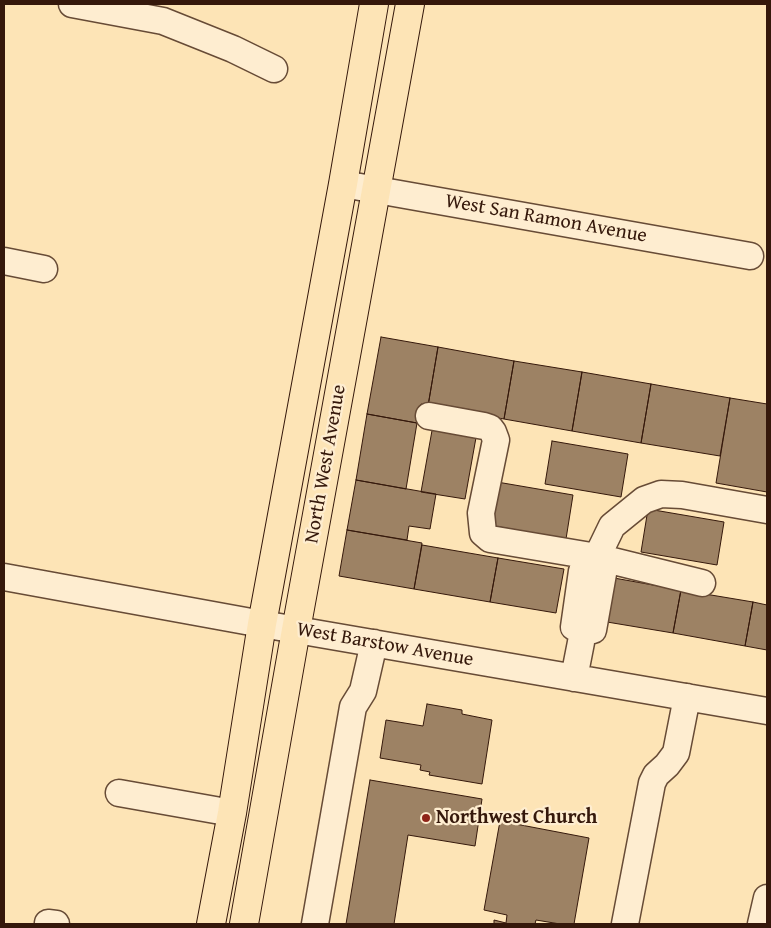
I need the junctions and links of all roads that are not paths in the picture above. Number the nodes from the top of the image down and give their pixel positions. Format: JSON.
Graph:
{"nodes":[{"id":1,"x":72,"y":4,"type":"edge"},
{"id":2,"x":374,"y":4,"type":"edge"},
{"id":3,"x":410,"y":4,"type":"edge"},
{"id":4,"x":274,"y":69,"type":"dead end"},
{"id":5,"x":343,"y":184,"type":"junction"},
{"id":6,"x":377,"y":189,"type":"junction"},
{"id":7,"x":750,"y":256,"type":"dead end"},
{"id":8,"x":4,"y":261,"type":"edge"},
{"id":9,"x":44,"y":269,"type":"dead end"},
{"id":10,"x":429,"y":416,"type":"dead end"},
{"id":11,"x":767,"y":510,"type":"edge"},
{"id":12,"x":597,"y":557,"type":"junction"},
{"id":13,"x":4,"y":577,"type":"edge"},
{"id":14,"x":702,"y":584,"type":"dead end"},
{"id":15,"x":262,"y":624,"type":"junction"},
{"id":16,"x":296,"y":630,"type":"junction"},
{"id":17,"x":374,"y":644,"type":"junction"},
{"id":18,"x":574,"y":678,"type":"junction"},
{"id":19,"x":687,"y":697,"type":"junction"},
{"id":20,"x":767,"y":711,"type":"edge"},
{"id":21,"x":120,"y":793,"type":"dead end"},
{"id":22,"x":232,"y":813,"type":"junction"},
{"id":23,"x":767,"y":898,"type":"edge"},
{"id":24,"x":211,"y":924,"type":"edge"},
{"id":25,"x":244,"y":924,"type":"edge"},
{"id":26,"x":315,"y":924,"type":"edge"},
{"id":27,"x":624,"y":924,"type":"edge"},
{"id":28,"x":761,"y":924,"type":"edge"}],
"edges":[{"from":1,"to":4,"type":"street"},
{"from":2,"to":5,"type":"main road","name":"North West Avenue"},
{"from":3,"to":6,"type":"main road","name":"North West Avenue"},
{"from":5,"to":6,"type":"street","name":"West San Ramon Avenue"},
{"from":5,"to":15,"type":"main road","name":"North West Avenue"},
{"from":6,"to":7,"type":"street","name":"West San Ramon Avenue"},
{"from":6,"to":16,"type":"main road","name":"North West Avenue"},
{"from":8,"to":9,"type":"street"},
{"from":10,"to":12,"type":"street"},
{"from":11,"to":12,"type":"street"},
{"from":12,"to":14,"type":"street"},
{"from":12,"to":18,"type":"street"},
{"from":13,"to":15,"type":"street","name":"West Barstow Avenue"},
{"from":15,"to":16,"type":"street","name":"West Barstow Avenue"},
{"from":15,"to":22,"type":"main road","name":"North West Avenue"},
{"from":16,"to":17,"type":"street","name":"West Barstow Avenue"},
{"from":16,"to":25,"type":"main road","name":"North West Avenue"},
{"from":17,"to":18,"type":"street","name":"West Barstow Avenue"},
{"from":17,"to":26,"type":"street"},
{"from":18,"to":19,"type":"street","name":"West Barstow Avenue"},
{"from":19,"to":20,"type":"street","name":"West Barstow Avenue"},
{"from":19,"to":27,"type":"street"},
{"from":21,"to":22,"type":"street"},
{"from":22,"to":24,"type":"main road","name":"North West Avenue"},
{"from":23,"to":28,"type":"street"}]}
